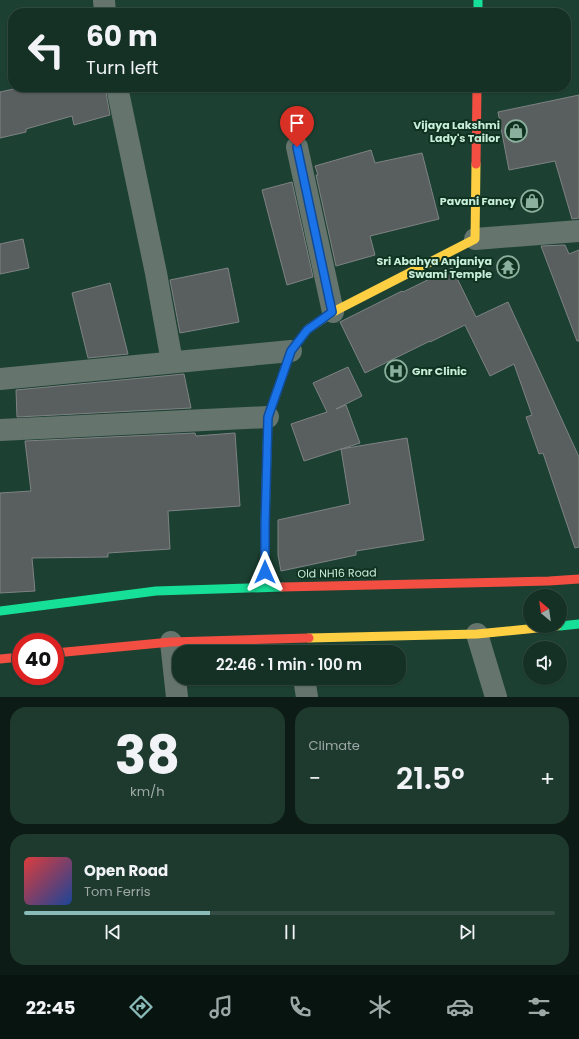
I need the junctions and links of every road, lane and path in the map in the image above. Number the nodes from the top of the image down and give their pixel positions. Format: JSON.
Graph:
{"nodes":[{"id":1,"x":118,"y":92,"type":"edge"},
{"id":2,"x":477,"y":92,"type":"edge"},
{"id":3,"x":297,"y":147,"type":"dead end"},
{"id":4,"x":579,"y":231,"type":"edge"},
{"id":5,"x":475,"y":239,"type":"junction"},
{"id":6,"x":332,"y":312,"type":"junction"},
{"id":7,"x":291,"y":351,"type":"junction"},
{"id":8,"x":172,"y":362,"type":"junction"},
{"id":9,"x":0,"y":378,"type":"edge"},
{"id":10,"x":268,"y":417,"type":"junction"},
{"id":11,"x":0,"y":430,"type":"edge"},
{"id":12,"x":579,"y":579,"type":"edge"},
{"id":13,"x":265,"y":587,"type":"junction"},
{"id":14,"x":0,"y":611,"type":"edge"},
{"id":15,"x":579,"y":624,"type":"edge"},
{"id":16,"x":567,"y":625,"type":"edge"},
{"id":17,"x":523,"y":630,"type":"edge"},
{"id":18,"x":477,"y":634,"type":"junction"},
{"id":19,"x":171,"y":642,"type":"junction"},
{"id":20,"x":297,"y":645,"type":"edge"},
{"id":21,"x":64,"y":652,"type":"edge"},
{"id":22,"x":12,"y":658,"type":"edge"},
{"id":23,"x":0,"y":659,"type":"edge"},
{"id":24,"x":305,"y":685,"type":"edge"},
{"id":25,"x":177,"y":697,"type":"edge"},
{"id":26,"x":307,"y":697,"type":"edge"},
{"id":27,"x":496,"y":697,"type":"edge"}],
"edges":[{"from":1,"to":8,"type":"street"},
{"from":2,"to":5,"type":"main road"},
{"from":3,"to":6,"type":"street"},
{"from":4,"to":5,"type":"street"},
{"from":5,"to":6,"type":"main road"},
{"from":6,"to":7,"type":"main road"},
{"from":7,"to":8,"type":"street"},
{"from":7,"to":10,"type":"main road"},
{"from":8,"to":9,"type":"street"},
{"from":10,"to":11,"type":"street"},
{"from":10,"to":13,"type":"main road"},
{"from":12,"to":13,"type":"main road","name":"Old NH16 Road"},
{"from":13,"to":14,"type":"main road","name":"Old NH16 Road"},
{"from":15,"to":16,"type":"main road"},
{"from":17,"to":18,"type":"main road"},
{"from":18,"to":20,"type":"main road"},
{"from":18,"to":27,"type":"street"},
{"from":19,"to":20,"type":"main road"},
{"from":19,"to":21,"type":"main road"},
{"from":19,"to":25,"type":"street"},
{"from":22,"to":23,"type":"main road"},
{"from":24,"to":26,"type":"street"}]}
